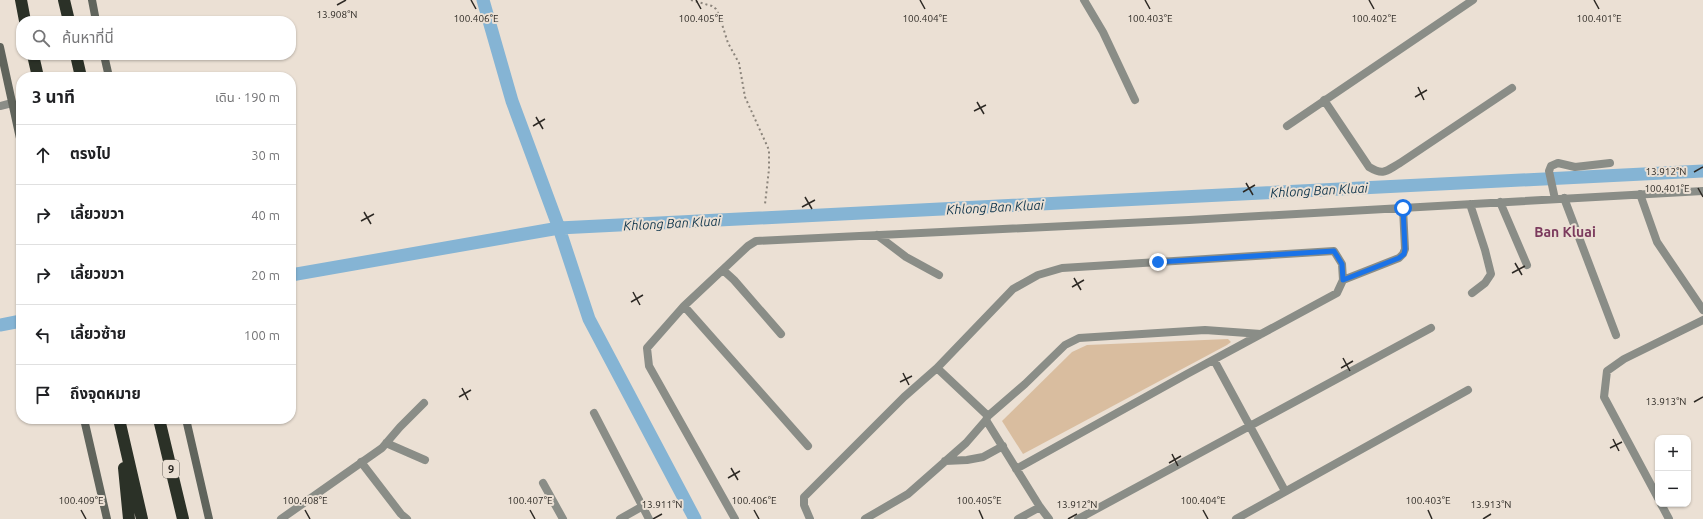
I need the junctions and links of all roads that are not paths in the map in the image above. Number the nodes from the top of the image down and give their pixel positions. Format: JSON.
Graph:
{"nodes":[{"id":1,"x":21,"y":0,"type":"edge"},
{"id":2,"x":64,"y":0,"type":"edge"},
{"id":3,"x":92,"y":0,"type":"edge"},
{"id":4,"x":1084,"y":0,"type":"edge"},
{"id":5,"x":1473,"y":0,"type":"edge"},
{"id":6,"x":25,"y":16,"type":"edge"},
{"id":7,"x":68,"y":16,"type":"edge"},
{"id":8,"x":95,"y":16,"type":"edge"},
{"id":9,"x":0,"y":47,"type":"edge"},
{"id":10,"x":34,"y":60,"type":"edge"},
{"id":11,"x":77,"y":60,"type":"edge"},
{"id":12,"x":105,"y":60,"type":"edge"},
{"id":13,"x":37,"y":72,"type":"edge"},
{"id":14,"x":80,"y":72,"type":"edge"},
{"id":15,"x":108,"y":72,"type":"edge"},
{"id":16,"x":1512,"y":88,"type":"dead end"},
{"id":17,"x":1135,"y":100,"type":"dead end"},
{"id":18,"x":1324,"y":100,"type":"junction"},
{"id":19,"x":12,"y":103,"type":"junction"},
{"id":20,"x":0,"y":106,"type":"edge"},
{"id":21,"x":16,"y":121,"type":"edge"},
{"id":22,"x":1287,"y":126,"type":"dead end"},
{"id":23,"x":1610,"y":163,"type":"dead end"},
{"id":24,"x":1703,"y":191,"type":"edge"},
{"id":25,"x":1640,"y":194,"type":"junction"},
{"id":26,"x":1564,"y":198,"type":"junction"},
{"id":27,"x":1555,"y":199,"type":"junction"},
{"id":28,"x":1500,"y":202,"type":"junction"},
{"id":29,"x":1470,"y":204,"type":"junction"},
{"id":30,"x":1403,"y":208,"type":"junction"},
{"id":31,"x":877,"y":235,"type":"junction"},
{"id":32,"x":1527,"y":265,"type":"dead end"},
{"id":33,"x":723,"y":270,"type":"junction"},
{"id":34,"x":939,"y":275,"type":"dead end"},
{"id":35,"x":1343,"y":280,"type":"junction"},
{"id":36,"x":1472,"y":293,"type":"dead end"},
{"id":37,"x":684,"y":306,"type":"junction"},
{"id":38,"x":1703,"y":310,"type":"edge"},
{"id":39,"x":1703,"y":320,"type":"edge"},
{"id":40,"x":1431,"y":328,"type":"dead end"},
{"id":41,"x":781,"y":334,"type":"dead end"},
{"id":42,"x":1261,"y":334,"type":"junction"},
{"id":43,"x":1616,"y":335,"type":"dead end"},
{"id":44,"x":1214,"y":360,"type":"junction"},
{"id":45,"x":938,"y":368,"type":"junction"},
{"id":46,"x":1468,"y":390,"type":"dead end"},
{"id":47,"x":424,"y":403,"type":"dead end"},
{"id":48,"x":594,"y":413,"type":"dead end"},
{"id":49,"x":987,"y":418,"type":"junction"},
{"id":50,"x":85,"y":424,"type":"edge"},
{"id":51,"x":120,"y":424,"type":"edge"},
{"id":52,"x":120,"y":424,"type":"edge"},
{"id":53,"x":161,"y":424,"type":"edge"},
{"id":54,"x":187,"y":424,"type":"edge"},
{"id":55,"x":1250,"y":427,"type":"junction"},
{"id":56,"x":386,"y":443,"type":"junction"},
{"id":57,"x":808,"y":446,"type":"dead end"},
{"id":58,"x":1003,"y":446,"type":"junction"},
{"id":59,"x":425,"y":460,"type":"dead end"},
{"id":60,"x":945,"y":461,"type":"junction"},
{"id":61,"x":361,"y":462,"type":"junction"},
{"id":62,"x":1016,"y":469,"type":"junction"},
{"id":63,"x":543,"y":483,"type":"dead end"},
{"id":64,"x":1285,"y":491,"type":"junction"},
{"id":65,"x":1655,"y":492,"type":"edge"},
{"id":66,"x":643,"y":506,"type":"junction"},
{"id":67,"x":1040,"y":507,"type":"junction"},
{"id":68,"x":1663,"y":507,"type":"edge"},
{"id":69,"x":107,"y":519,"type":"edge"},
{"id":70,"x":129,"y":519,"type":"edge"},
{"id":71,"x":142,"y":519,"type":"edge"},
{"id":72,"x":183,"y":519,"type":"edge"},
{"id":73,"x":209,"y":519,"type":"edge"},
{"id":74,"x":281,"y":519,"type":"edge"},
{"id":75,"x":407,"y":519,"type":"edge"},
{"id":76,"x":564,"y":519,"type":"edge"},
{"id":77,"x":620,"y":519,"type":"edge"},
{"id":78,"x":650,"y":519,"type":"edge"},
{"id":79,"x":735,"y":519,"type":"edge"},
{"id":80,"x":810,"y":519,"type":"edge"},
{"id":81,"x":865,"y":519,"type":"edge"},
{"id":82,"x":1018,"y":519,"type":"edge"},
{"id":83,"x":1049,"y":519,"type":"edge"},
{"id":84,"x":1078,"y":519,"type":"edge"},
{"id":85,"x":1236,"y":519,"type":"edge"},
{"id":86,"x":1669,"y":519,"type":"edge"}],
"edges":[{"from":1,"to":6,"type":"highway"},
{"from":2,"to":7,"type":"highway"},
{"from":3,"to":8,"type":"main road"},
{"from":4,"to":17,"type":"street"},
{"from":5,"to":18,"type":"street"},
{"from":9,"to":19,"type":"main road"},
{"from":10,"to":13,"type":"highway"},
{"from":11,"to":14,"type":"highway"},
{"from":12,"to":15,"type":"main road"},
{"from":16,"to":18,"type":"street"},
{"from":18,"to":22,"type":"street"},
{"from":19,"to":20,"type":"street"},
{"from":19,"to":21,"type":"main road"},
{"from":23,"to":27,"type":"street"},
{"from":24,"to":25,"type":"street"},
{"from":25,"to":26,"type":"street"},
{"from":25,"to":38,"type":"street"},
{"from":26,"to":27,"type":"street"},
{"from":26,"to":43,"type":"street"},
{"from":27,"to":28,"type":"street"},
{"from":28,"to":29,"type":"street"},
{"from":28,"to":32,"type":"street"},
{"from":29,"to":30,"type":"street"},
{"from":29,"to":36,"type":"street"},
{"from":30,"to":31,"type":"street"},
{"from":30,"to":35,"type":"street"},
{"from":31,"to":33,"type":"street"},
{"from":31,"to":34,"type":"street"},
{"from":33,"to":37,"type":"street"},
{"from":33,"to":41,"type":"street"},
{"from":35,"to":42,"type":"street"},
{"from":35,"to":45,"type":"street"},
{"from":37,"to":57,"type":"street"},
{"from":37,"to":79,"type":"street"},
{"from":39,"to":65,"type":"street"},
{"from":40,"to":55,"type":"street"},
{"from":42,"to":44,"type":"street"},
{"from":42,"to":49,"type":"street"},
{"from":44,"to":55,"type":"street"},
{"from":44,"to":62,"type":"street"},
{"from":45,"to":49,"type":"street"},
{"from":45,"to":80,"type":"street"},
{"from":46,"to":64,"type":"street"},
{"from":47,"to":56,"type":"street"},
{"from":48,"to":66,"type":"street"},
{"from":49,"to":58,"type":"street"},
{"from":49,"to":60,"type":"street"},
{"from":50,"to":69,"type":"main road"},
{"from":51,"to":70,"type":"highway"},
{"from":52,"to":71,"type":"highway"},
{"from":53,"to":72,"type":"highway","number":"9"},
{"from":54,"to":73,"type":"main road"},
{"from":55,"to":64,"type":"street"},
{"from":55,"to":84,"type":"street"},
{"from":56,"to":59,"type":"street"},
{"from":56,"to":61,"type":"street"},
{"from":58,"to":60,"type":"street"},
{"from":58,"to":62,"type":"street"},
{"from":60,"to":81,"type":"street"},
{"from":61,"to":74,"type":"street"},
{"from":61,"to":75,"type":"street"},
{"from":62,"to":67,"type":"street"},
{"from":63,"to":76,"type":"street"},
{"from":64,"to":85,"type":"street"},
{"from":66,"to":77,"type":"street"},
{"from":66,"to":78,"type":"street"},
{"from":67,"to":82,"type":"street"},
{"from":67,"to":83,"type":"street"},
{"from":68,"to":86,"type":"street"}]}
